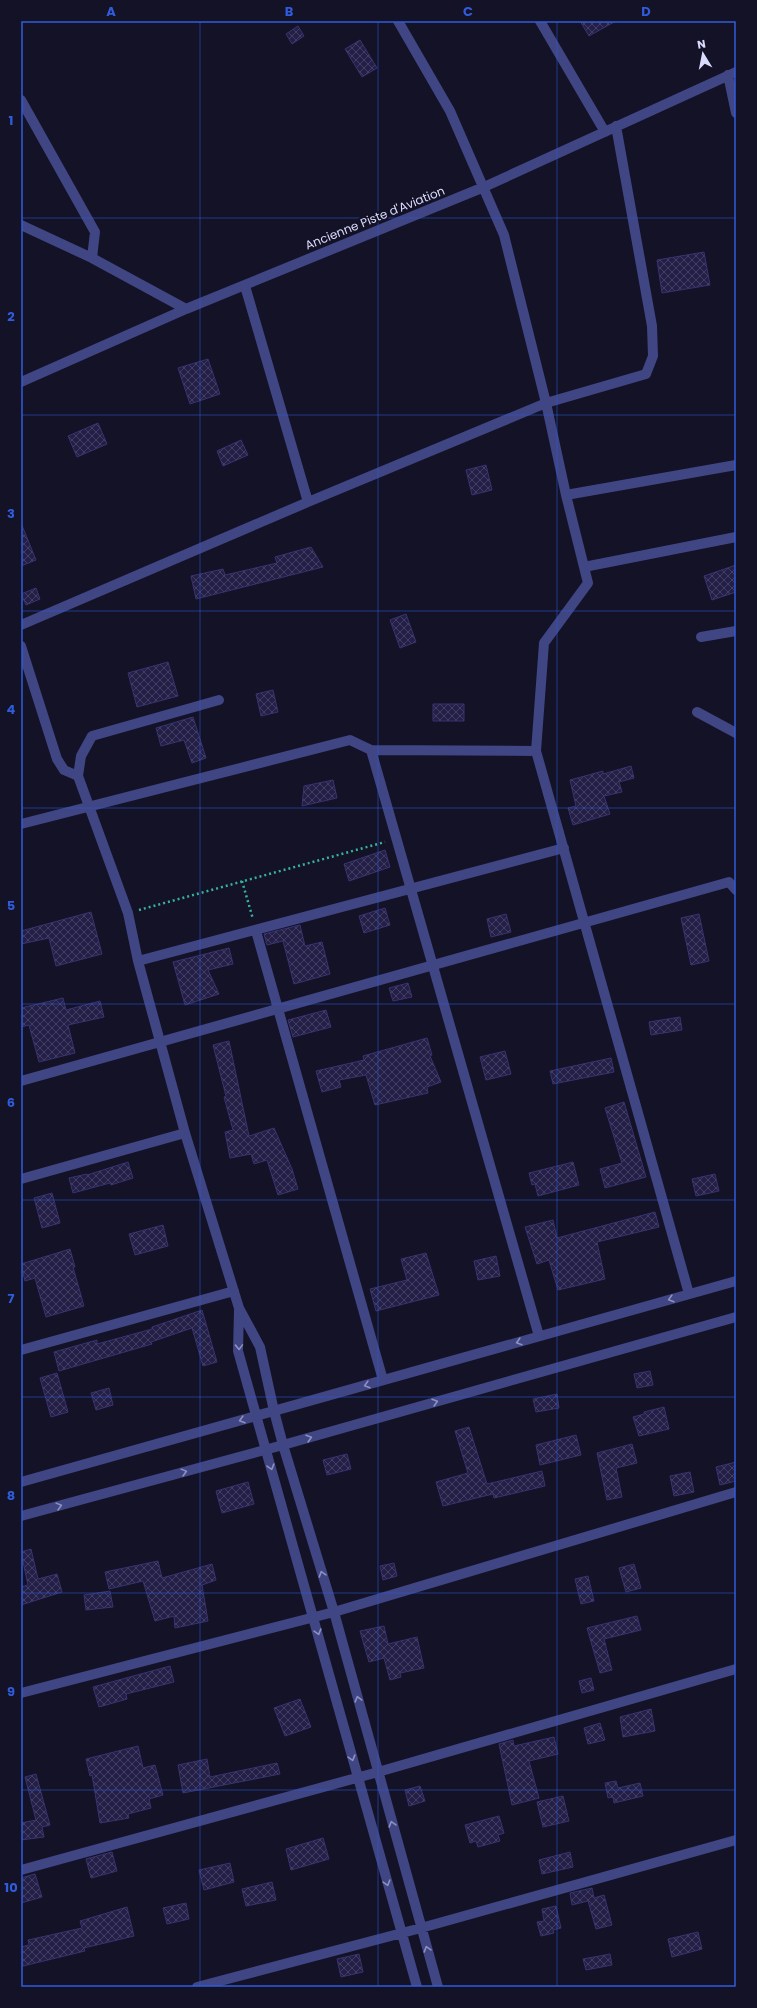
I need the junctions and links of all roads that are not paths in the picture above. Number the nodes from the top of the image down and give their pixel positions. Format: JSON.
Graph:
{"nodes":[{"id":1,"x":398,"y":21,"type":"edge"},
{"id":2,"x":540,"y":21,"type":"edge"},
{"id":3,"x":732,"y":74,"type":"edge"},
{"id":4,"x":21,"y":100,"type":"edge"},
{"id":5,"x":736,"y":114,"type":"edge"},
{"id":6,"x":616,"y":126,"type":"junction"},
{"id":7,"x":605,"y":132,"type":"junction"},
{"id":8,"x":484,"y":187,"type":"junction"},
{"id":9,"x":21,"y":225,"type":"edge"},
{"id":10,"x":92,"y":258,"type":"junction"},
{"id":11,"x":245,"y":286,"type":"junction"},
{"id":12,"x":186,"y":309,"type":"junction"},
{"id":13,"x":21,"y":382,"type":"edge"},
{"id":14,"x":546,"y":403,"type":"junction"},
{"id":15,"x":736,"y":465,"type":"edge"},
{"id":16,"x":566,"y":495,"type":"junction"},
{"id":17,"x":308,"y":502,"type":"junction"},
{"id":18,"x":736,"y":537,"type":"edge"},
{"id":19,"x":584,"y":567,"type":"junction"},
{"id":20,"x":21,"y":625,"type":"edge"},
{"id":21,"x":736,"y":631,"type":"edge"},
{"id":22,"x":701,"y":637,"type":"dead end"},
{"id":23,"x":21,"y":646,"type":"edge"},
{"id":24,"x":219,"y":700,"type":"dead end"},
{"id":25,"x":697,"y":712,"type":"dead end"},
{"id":26,"x":736,"y":733,"type":"edge"},
{"id":27,"x":372,"y":750,"type":"junction"},
{"id":28,"x":536,"y":751,"type":"junction"},
{"id":29,"x":78,"y":776,"type":"junction"},
{"id":30,"x":90,"y":806,"type":"junction"},
{"id":31,"x":21,"y":824,"type":"edge"},
{"id":32,"x":564,"y":848,"type":"junction"},
{"id":33,"x":412,"y":888,"type":"junction"},
{"id":34,"x":736,"y":890,"type":"edge"},
{"id":35,"x":584,"y":922,"type":"junction"},
{"id":36,"x":256,"y":931,"type":"junction"},
{"id":37,"x":138,"y":961,"type":"junction"},
{"id":38,"x":434,"y":965,"type":"junction"},
{"id":39,"x":278,"y":1008,"type":"junction"},
{"id":40,"x":160,"y":1042,"type":"junction"},
{"id":41,"x":21,"y":1081,"type":"edge"},
{"id":42,"x":185,"y":1133,"type":"junction"},
{"id":43,"x":21,"y":1179,"type":"edge"},
{"id":44,"x":736,"y":1281,"type":"edge"},
{"id":45,"x":234,"y":1291,"type":"junction"},
{"id":46,"x":689,"y":1294,"type":"junction"},
{"id":47,"x":239,"y":1308,"type":"junction"},
{"id":48,"x":736,"y":1317,"type":"edge"},
{"id":49,"x":539,"y":1336,"type":"junction"},
{"id":50,"x":21,"y":1350,"type":"edge"},
{"id":51,"x":383,"y":1380,"type":"junction"},
{"id":52,"x":274,"y":1411,"type":"junction"},
{"id":53,"x":257,"y":1416,"type":"junction"},
{"id":54,"x":283,"y":1445,"type":"junction"},
{"id":55,"x":266,"y":1450,"type":"junction"},
{"id":56,"x":21,"y":1482,"type":"edge"},
{"id":57,"x":736,"y":1492,"type":"edge"},
{"id":58,"x":21,"y":1516,"type":"edge"},
{"id":59,"x":334,"y":1612,"type":"junction"},
{"id":60,"x":313,"y":1617,"type":"junction"},
{"id":61,"x":736,"y":1669,"type":"edge"},
{"id":62,"x":21,"y":1693,"type":"edge"},
{"id":63,"x":378,"y":1772,"type":"junction"},
{"id":64,"x":358,"y":1778,"type":"junction"},
{"id":65,"x":736,"y":1840,"type":"edge"},
{"id":66,"x":21,"y":1870,"type":"edge"},
{"id":67,"x":421,"y":1928,"type":"junction"},
{"id":68,"x":402,"y":1933,"type":"junction"},
{"id":69,"x":197,"y":1987,"type":"edge"},
{"id":70,"x":417,"y":1987,"type":"edge"},
{"id":71,"x":438,"y":1987,"type":"edge"}],
"edges":[{"from":1,"to":8,"type":"street"},
{"from":2,"to":7,"type":"street"},
{"from":3,"to":5,"type":"street"},
{"from":3,"to":6,"type":"street","name":"Ancienne Piste d'Aviation"},
{"from":4,"to":10,"type":"street"},
{"from":6,"to":7,"type":"street","name":"Ancienne Piste d'Aviation"},
{"from":6,"to":14,"type":"street"},
{"from":7,"to":8,"type":"street","name":"Ancienne Piste d'Aviation"},
{"from":8,"to":11,"type":"street","name":"Ancienne Piste d'Aviation"},
{"from":8,"to":14,"type":"street"},
{"from":9,"to":10,"type":"street"},
{"from":10,"to":12,"type":"street"},
{"from":11,"to":12,"type":"street","name":"Ancienne Piste d'Aviation"},
{"from":11,"to":17,"type":"street"},
{"from":12,"to":13,"type":"street","name":"Ancienne Piste d'Aviation"},
{"from":14,"to":16,"type":"street"},
{"from":14,"to":17,"type":"street"},
{"from":15,"to":16,"type":"street"},
{"from":16,"to":19,"type":"street"},
{"from":17,"to":20,"type":"street"},
{"from":18,"to":19,"type":"street"},
{"from":19,"to":28,"type":"street"},
{"from":21,"to":22,"type":"street"},
{"from":23,"to":29,"type":"street"},
{"from":24,"to":29,"type":"street"},
{"from":25,"to":26,"type":"street"},
{"from":27,"to":28,"type":"street"},
{"from":27,"to":30,"type":"street"},
{"from":27,"to":33,"type":"street"},
{"from":28,"to":32,"type":"street"},
{"from":29,"to":30,"type":"street"},
{"from":30,"to":31,"type":"street"},
{"from":30,"to":37,"type":"street"},
{"from":32,"to":33,"type":"street"},
{"from":32,"to":35,"type":"street"},
{"from":33,"to":36,"type":"street"},
{"from":33,"to":38,"type":"street"},
{"from":34,"to":35,"type":"street"},
{"from":35,"to":38,"type":"street"},
{"from":35,"to":46,"type":"street"},
{"from":36,"to":37,"type":"street"},
{"from":36,"to":39,"type":"street"},
{"from":37,"to":40,"type":"street"},
{"from":38,"to":39,"type":"street"},
{"from":38,"to":49,"type":"street"},
{"from":39,"to":40,"type":"street"},
{"from":39,"to":51,"type":"street"},
{"from":40,"to":41,"type":"street"},
{"from":40,"to":42,"type":"street"},
{"from":42,"to":43,"type":"street"},
{"from":42,"to":45,"type":"street"},
{"from":44,"to":46,"type":"street"},
{"from":45,"to":47,"type":"street"},
{"from":45,"to":50,"type":"street"},
{"from":46,"to":49,"type":"street","one_way":true},
{"from":47,"to":52,"type":"street"},
{"from":47,"to":53,"type":"street","one_way":true},
{"from":54,"to":48,"type":"street","one_way":true},
{"from":49,"to":51,"type":"street","one_way":true},
{"from":51,"to":52,"type":"street","one_way":true},
{"from":52,"to":53,"type":"street"},
{"from":52,"to":54,"type":"street"},
{"from":53,"to":55,"type":"street"},
{"from":53,"to":56,"type":"street","one_way":true},
{"from":54,"to":55,"type":"street"},
{"from":59,"to":54,"type":"street","one_way":true},
{"from":58,"to":55,"type":"street","one_way":true},
{"from":55,"to":60,"type":"street","one_way":true},
{"from":57,"to":59,"type":"street"},
{"from":59,"to":60,"type":"street"},
{"from":63,"to":59,"type":"street","one_way":true},
{"from":60,"to":62,"type":"street"},
{"from":60,"to":64,"type":"street","one_way":true},
{"from":61,"to":63,"type":"street"},
{"from":63,"to":64,"type":"street"},
{"from":67,"to":63,"type":"street","one_way":true},
{"from":64,"to":66,"type":"street"},
{"from":64,"to":68,"type":"street","one_way":true},
{"from":65,"to":67,"type":"street"},
{"from":67,"to":68,"type":"street"},
{"from":71,"to":67,"type":"street","one_way":true},
{"from":68,"to":69,"type":"street"},
{"from":68,"to":70,"type":"street"}]}
